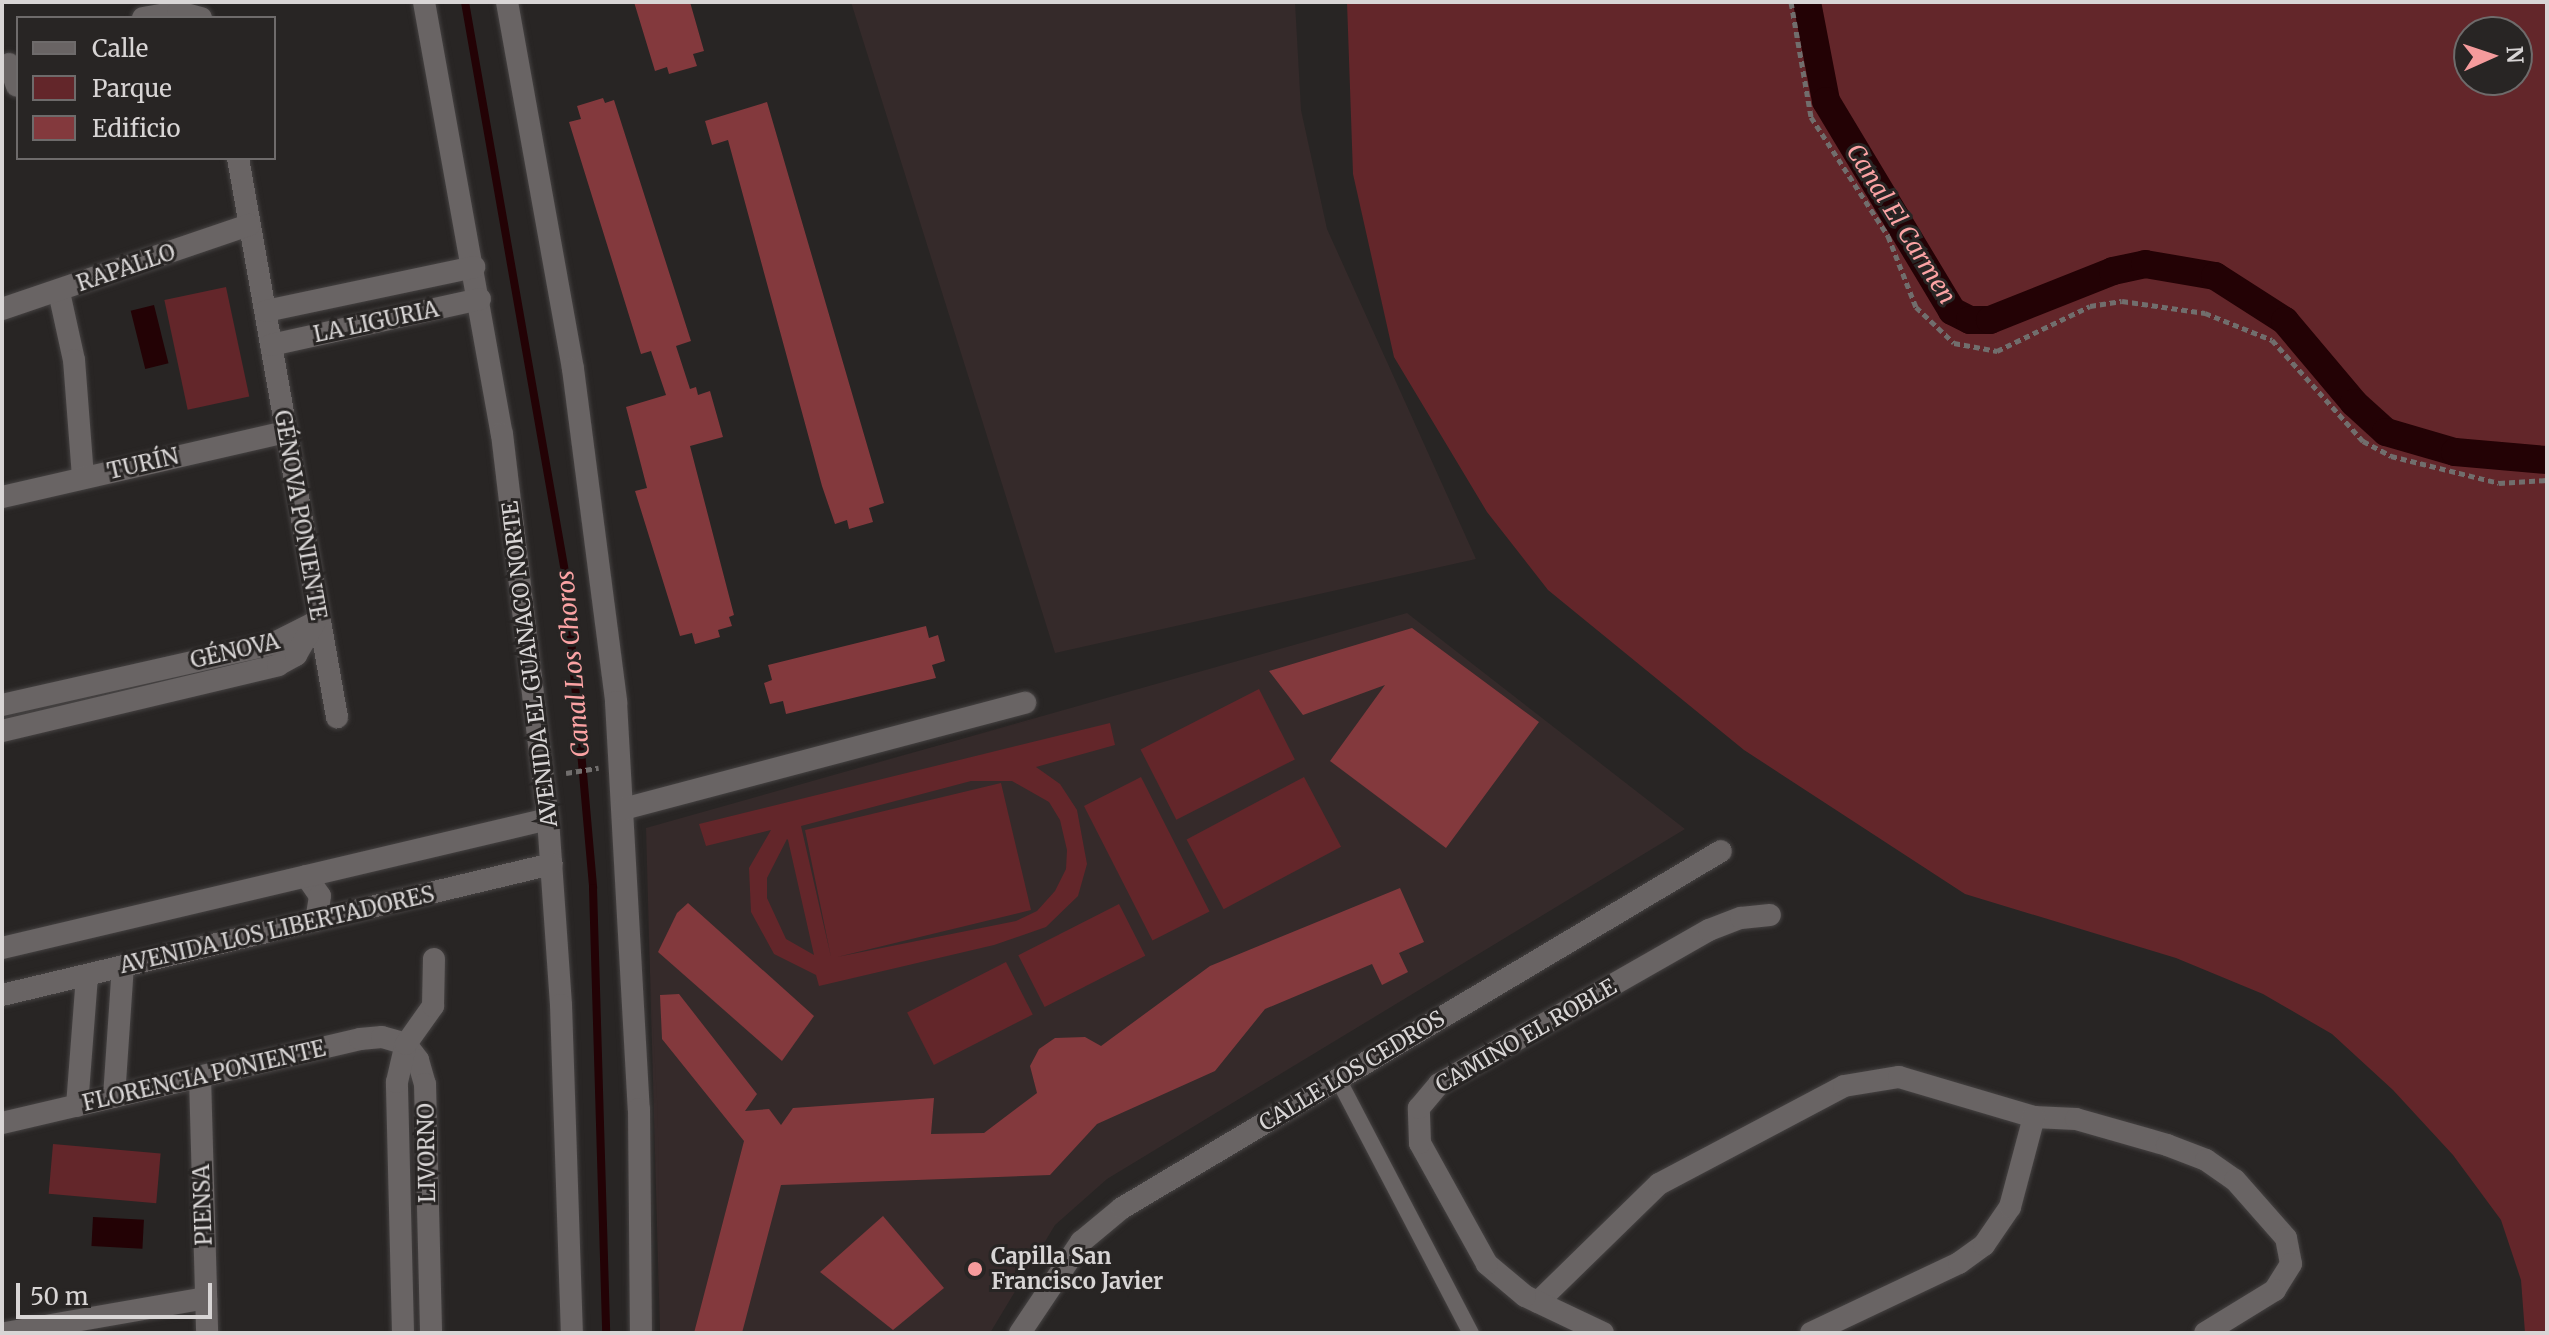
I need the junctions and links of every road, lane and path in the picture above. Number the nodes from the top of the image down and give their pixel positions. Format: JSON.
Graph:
{"nodes":[{"id":1,"x":424,"y":2,"type":"edge"},
{"id":2,"x":507,"y":2,"type":"edge"},
{"id":3,"x":1791,"y":2,"type":"edge"},
{"id":4,"x":155,"y":16,"type":"edge"},
{"id":5,"x":193,"y":16,"type":"edge"},
{"id":6,"x":13,"y":73,"type":"edge"},
{"id":7,"x":2,"y":91,"type":"edge"},
{"id":8,"x":238,"y":160,"type":"edge"},
{"id":9,"x":249,"y":225,"type":"junction"},
{"id":10,"x":474,"y":267,"type":"junction"},
{"id":11,"x":59,"y":292,"type":"junction"},
{"id":12,"x":480,"y":299,"type":"junction"},
{"id":13,"x":2,"y":309,"type":"edge"},
{"id":14,"x":266,"y":311,"type":"junction"},
{"id":15,"x":271,"y":345,"type":"junction"},
{"id":16,"x":285,"y":432,"type":"junction"},
{"id":17,"x":83,"y":477,"type":"junction"},
{"id":18,"x":2547,"y":480,"type":"edge"},
{"id":19,"x":2,"y":497,"type":"edge"},
{"id":20,"x":316,"y":621,"type":"junction"},
{"id":21,"x":106,"y":680,"type":"junction"},
{"id":22,"x":1025,"y":703,"type":"dead end"},
{"id":23,"x":2,"y":705,"type":"edge"},
{"id":24,"x":106,"y":707,"type":"junction"},
{"id":25,"x":337,"y":717,"type":"dead end"},
{"id":26,"x":2,"y":731,"type":"edge"},
{"id":27,"x":603,"y":768,"type":"dead end"},
{"id":28,"x":566,"y":771,"type":"dead end"},
{"id":29,"x":623,"y":809,"type":"junction"},
{"id":30,"x":548,"y":819,"type":"junction"},
{"id":31,"x":1721,"y":851,"type":"dead end"},
{"id":32,"x":552,"y":864,"type":"junction"},
{"id":33,"x":306,"y":876,"type":"junction"},
{"id":34,"x":1770,"y":915,"type":"dead end"},
{"id":35,"x":316,"y":921,"type":"junction"},
{"id":36,"x":2,"y":948,"type":"edge"},
{"id":37,"x":434,"y":959,"type":"dead end"},
{"id":38,"x":123,"y":966,"type":"junction"},
{"id":39,"x":87,"y":975,"type":"junction"},
{"id":40,"x":2,"y":995,"type":"edge"},
{"id":41,"x":406,"y":1044,"type":"junction"},
{"id":42,"x":200,"y":1077,"type":"junction"},
{"id":43,"x":1338,"y":1079,"type":"junction"},
{"id":44,"x":114,"y":1097,"type":"junction"},
{"id":45,"x":77,"y":1106,"type":"junction"},
{"id":46,"x":2034,"y":1117,"type":"junction"},
{"id":47,"x":2,"y":1123,"type":"edge"},
{"id":48,"x":429,"y":1268,"type":"junction"},
{"id":49,"x":401,"y":1271,"type":"junction"},
{"id":50,"x":206,"y":1298,"type":"junction"},
{"id":51,"x":1538,"y":1302,"type":"junction"},
{"id":52,"x":1024,"y":1332,"type":"edge"},
{"id":53,"x":6,"y":1333,"type":"edge"},
{"id":54,"x":207,"y":1333,"type":"edge"},
{"id":55,"x":403,"y":1333,"type":"edge"},
{"id":56,"x":431,"y":1333,"type":"edge"},
{"id":57,"x":572,"y":1333,"type":"edge"},
{"id":58,"x":641,"y":1333,"type":"edge"},
{"id":59,"x":1471,"y":1333,"type":"edge"},
{"id":60,"x":1603,"y":1333,"type":"edge"},
{"id":61,"x":1811,"y":1333,"type":"edge"},
{"id":62,"x":2205,"y":1333,"type":"edge"}],
"edges":[{"from":1,"to":10,"type":"street","name":"AVENIDA EL GUANACO NORTE"},
{"from":2,"to":29,"type":"street"},
{"from":3,"to":18,"type":"path"},
{"from":4,"to":5,"type":"street"},
{"from":6,"to":7,"type":"street"},
{"from":8,"to":9,"type":"street","name":"GÉNOVA PONIENTE"},
{"from":9,"to":11,"type":"street","name":"RAPALLO"},
{"from":9,"to":14,"type":"street","name":"GÉNOVA PONIENTE"},
{"from":10,"to":12,"type":"street","name":"AVENIDA EL GUANACO NORTE"},
{"from":10,"to":14,"type":"street","name":"LA LIGURIA"},
{"from":11,"to":13,"type":"street","name":"RAPALLO"},
{"from":11,"to":17,"type":"street"},
{"from":12,"to":15,"type":"street","name":"LA LIGURIA"},
{"from":12,"to":30,"type":"street","name":"AVENIDA EL GUANACO NORTE"},
{"from":14,"to":15,"type":"street","name":"GÉNOVA PONIENTE"},
{"from":15,"to":16,"type":"street","name":"GÉNOVA PONIENTE"},
{"from":16,"to":17,"type":"street","name":"TURÍN"},
{"from":16,"to":20,"type":"street","name":"GÉNOVA PONIENTE"},
{"from":17,"to":19,"type":"street","name":"TURÍN"},
{"from":20,"to":21,"type":"street","name":"GÉNOVA"},
{"from":20,"to":24,"type":"street","name":"GÉNOVA"},
{"from":20,"to":25,"type":"street","name":"GÉNOVA PONIENTE"},
{"from":21,"to":23,"type":"street","name":"GÉNOVA"},
{"from":21,"to":24,"type":"street"},
{"from":22,"to":29,"type":"street"},
{"from":24,"to":26,"type":"street","name":"GÉNOVA"},
{"from":27,"to":28,"type":"path"},
{"from":29,"to":58,"type":"street"},
{"from":30,"to":32,"type":"street","name":"AVENIDA EL GUANACO NORTE"},
{"from":30,"to":33,"type":"street","name":"AVENIDA LOS LIBERTADORES"},
{"from":31,"to":43,"type":"street","name":"CALLE LOS CEDROS"},
{"from":32,"to":35,"type":"street","name":"AVENIDA LOS LIBERTADORES"},
{"from":32,"to":57,"type":"street","name":"AVENIDA EL GUANACO NORTE"},
{"from":33,"to":35,"type":"street"},
{"from":33,"to":36,"type":"street","name":"AVENIDA LOS LIBERTADORES"},
{"from":34,"to":51,"type":"street","name":"CAMINO EL ROBLE"},
{"from":35,"to":38,"type":"street","name":"AVENIDA LOS LIBERTADORES"},
{"from":37,"to":41,"type":"street","name":"LIVORNO"},
{"from":38,"to":39,"type":"street","name":"AVENIDA LOS LIBERTADORES"},
{"from":38,"to":44,"type":"street"},
{"from":39,"to":40,"type":"street","name":"AVENIDA LOS LIBERTADORES"},
{"from":39,"to":45,"type":"street"},
{"from":41,"to":42,"type":"street","name":"FLORENCIA PONIENTE"},
{"from":41,"to":48,"type":"street","name":"LIVORNO"},
{"from":41,"to":49,"type":"street","name":"LIVORNO"},
{"from":42,"to":44,"type":"street","name":"FLORENCIA PONIENTE"},
{"from":42,"to":50,"type":"street","name":"PIENSA"},
{"from":43,"to":52,"type":"street","name":"CALLE LOS CEDROS"},
{"from":43,"to":59,"type":"lane"},
{"from":44,"to":45,"type":"street","name":"FLORENCIA PONIENTE"},
{"from":45,"to":47,"type":"street","name":"FLORENCIA PONIENTE"},
{"from":46,"to":51,"type":"street"},
{"from":46,"to":61,"type":"street"},
{"from":46,"to":62,"type":"street"},
{"from":48,"to":49,"type":"street"},
{"from":48,"to":56,"type":"street","name":"LIVORNO"},
{"from":49,"to":55,"type":"street","name":"LIVORNO"},
{"from":50,"to":53,"type":"street"},
{"from":50,"to":54,"type":"street","name":"PIENSA"},
{"from":51,"to":60,"type":"street","name":"CAMINO EL ROBLE"}]}
